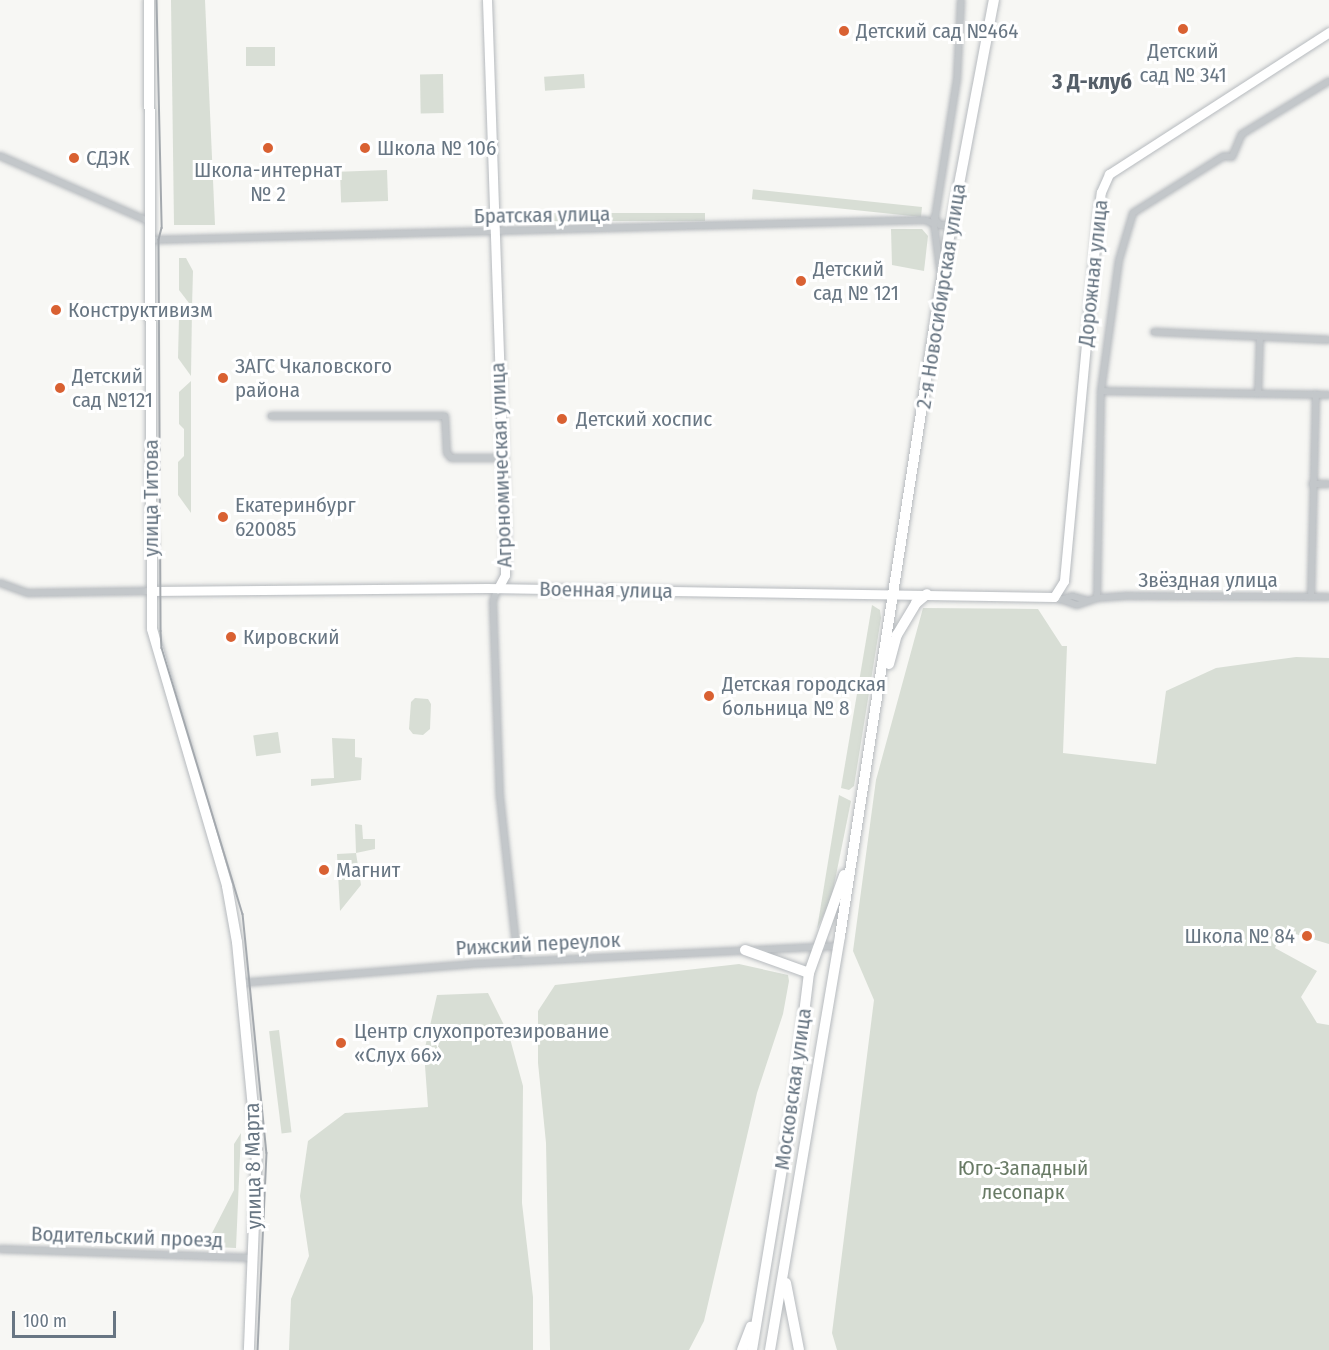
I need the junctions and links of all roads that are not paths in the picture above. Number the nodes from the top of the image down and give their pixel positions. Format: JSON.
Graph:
{"nodes":[{"id":1,"x":149,"y":0,"type":"edge"},
{"id":2,"x":487,"y":0,"type":"edge"},
{"id":3,"x":961,"y":0,"type":"edge"},
{"id":4,"x":994,"y":0,"type":"edge"},
{"id":5,"x":1329,"y":32,"type":"edge"},
{"id":6,"x":1329,"y":81,"type":"edge"},
{"id":7,"x":0,"y":156,"type":"edge"},
{"id":8,"x":934,"y":221,"type":"junction"},
{"id":9,"x":151,"y":222,"type":"junction"},
{"id":10,"x":951,"y":225,"type":"junction"},
{"id":11,"x":494,"y":232,"type":"junction"},
{"id":12,"x":151,"y":240,"type":"junction"},
{"id":13,"x":942,"y":282,"type":"junction"},
{"id":14,"x":1154,"y":332,"type":"dead end"},
{"id":15,"x":1260,"y":338,"type":"junction"},
{"id":16,"x":1329,"y":340,"type":"edge"},
{"id":17,"x":1101,"y":391,"type":"junction"},
{"id":18,"x":1258,"y":394,"type":"junction"},
{"id":19,"x":1316,"y":394,"type":"junction"},
{"id":20,"x":1329,"y":395,"type":"edge"},
{"id":21,"x":271,"y":416,"type":"dead end"},
{"id":22,"x":500,"y":458,"type":"junction"},
{"id":23,"x":1312,"y":484,"type":"junction"},
{"id":24,"x":1329,"y":484,"type":"edge"},
{"id":25,"x":0,"y":583,"type":"edge"},
{"id":26,"x":498,"y":588,"type":"junction"},
{"id":27,"x":151,"y":591,"type":"junction"},
{"id":28,"x":894,"y":593,"type":"junction"},
{"id":29,"x":927,"y":594,"type":"junction"},
{"id":30,"x":1311,"y":597,"type":"junction"},
{"id":31,"x":1329,"y":597,"type":"edge"},
{"id":32,"x":1097,"y":598,"type":"junction"},
{"id":33,"x":1057,"y":599,"type":"junction"},
{"id":34,"x":1088,"y":601,"type":"junction"},
{"id":35,"x":1077,"y":605,"type":"joint"},
{"id":36,"x":880,"y":683,"type":"junction"},
{"id":37,"x":856,"y":835,"type":"junction"},
{"id":38,"x":838,"y":946,"type":"junction"},
{"id":39,"x":815,"y":947,"type":"junction"},
{"id":40,"x":745,"y":950,"type":"junction"},
{"id":41,"x":518,"y":962,"type":"junction"},
{"id":42,"x":809,"y":973,"type":"junction"},
{"id":43,"x":241,"y":983,"type":"junction"},
{"id":44,"x":0,"y":1249,"type":"edge"},
{"id":45,"x":253,"y":1258,"type":"junction"},
{"id":46,"x":784,"y":1271,"type":"junction"},
{"id":47,"x":759,"y":1307,"type":"junction"},
{"id":48,"x":249,"y":1350,"type":"edge"},
{"id":49,"x":742,"y":1350,"type":"edge"},
{"id":50,"x":752,"y":1350,"type":"edge"},
{"id":51,"x":770,"y":1350,"type":"edge"},
{"id":52,"x":799,"y":1350,"type":"edge"}],
"edges":[{"from":1,"to":9,"type":"main road","name":"улица Титова"},
{"from":2,"to":11,"type":"street","name":"Агрономическая улица"},
{"from":3,"to":8,"type":"street"},
{"from":4,"to":10,"type":"main road","name":"2-я Новосибирская улица"},
{"from":5,"to":33,"type":"street","name":"Дорожная улица"},
{"from":6,"to":17,"type":"street"},
{"from":7,"to":9,"type":"street"},
{"from":8,"to":10,"type":"street","name":"Братская улица"},
{"from":8,"to":11,"type":"street","name":"Братская улица"},
{"from":8,"to":13,"type":"street"},
{"from":9,"to":12,"type":"main road","name":"улица Титова"},
{"from":10,"to":13,"type":"main road","name":"2-я Новосибирская улица"},
{"from":11,"to":12,"type":"street","name":"Братская улица"},
{"from":11,"to":22,"type":"street","name":"Агрономическая улица"},
{"from":12,"to":27,"type":"main road","name":"улица Титова"},
{"from":13,"to":28,"type":"main road","name":"2-я Новосибирская улица"},
{"from":14,"to":15,"type":"street"},
{"from":15,"to":16,"type":"street"},
{"from":15,"to":18,"type":"street"},
{"from":17,"to":18,"type":"street"},
{"from":17,"to":32,"type":"street"},
{"from":18,"to":19,"type":"street"},
{"from":19,"to":20,"type":"street"},
{"from":19,"to":23,"type":"street"},
{"from":21,"to":22,"type":"street"},
{"from":22,"to":26,"type":"street","name":"Агрономическая улица"},
{"from":23,"to":24,"type":"street"},
{"from":23,"to":30,"type":"street"},
{"from":25,"to":27,"type":"street"},
{"from":26,"to":27,"type":"street","name":"Военная улица"},
{"from":26,"to":28,"type":"street","name":"Военная улица"},
{"from":26,"to":41,"type":"street","name":"Агрономическая улица"},
{"from":27,"to":43,"type":"main road","name":"улица Титова"},
{"from":28,"to":29,"type":"street","name":"Военная улица"},
{"from":28,"to":36,"type":"main road","name":"Московская улица"},
{"from":29,"to":33,"type":"street","name":"Военная улица"},
{"from":29,"to":36,"type":"main road"},
{"from":30,"to":31,"type":"street","name":"Звёздная улица"},
{"from":30,"to":32,"type":"street","name":"Звёздная улица"},
{"from":32,"to":34,"type":"street","name":"Звёздная улица"},
{"from":33,"to":34,"type":"street","name":"Военная улица"},
{"from":33,"to":35,"type":"street","name":"Военная улица"},
{"from":34,"to":35,"type":"street","name":"Звёздная улица"},
{"from":36,"to":37,"type":"main road","name":"Московская улица"},
{"from":37,"to":38,"type":"main road","name":"Московская улица"},
{"from":37,"to":39,"type":"main road","name":"Московская улица"},
{"from":38,"to":39,"type":"street","name":"Рижский переулок"},
{"from":38,"to":46,"type":"main road","name":"Московская улица"},
{"from":39,"to":40,"type":"street","name":"Рижский переулок"},
{"from":39,"to":42,"type":"main road","name":"Московская улица"},
{"from":40,"to":41,"type":"street","name":"Рижский переулок"},
{"from":40,"to":42,"type":"main road"},
{"from":41,"to":43,"type":"street","name":"Рижский переулок"},
{"from":42,"to":47,"type":"main road","name":"Московская улица"},
{"from":43,"to":45,"type":"main road","name":"улица 8 Марта"},
{"from":44,"to":45,"type":"street","name":"Водительский проезд"},
{"from":45,"to":48,"type":"main road","name":"улица 8 Марта"},
{"from":46,"to":51,"type":"main road","name":"Московская улица"},
{"from":46,"to":52,"type":"main road"},
{"from":47,"to":49,"type":"main road"},
{"from":47,"to":50,"type":"main road","name":"Московская улица"}]}
